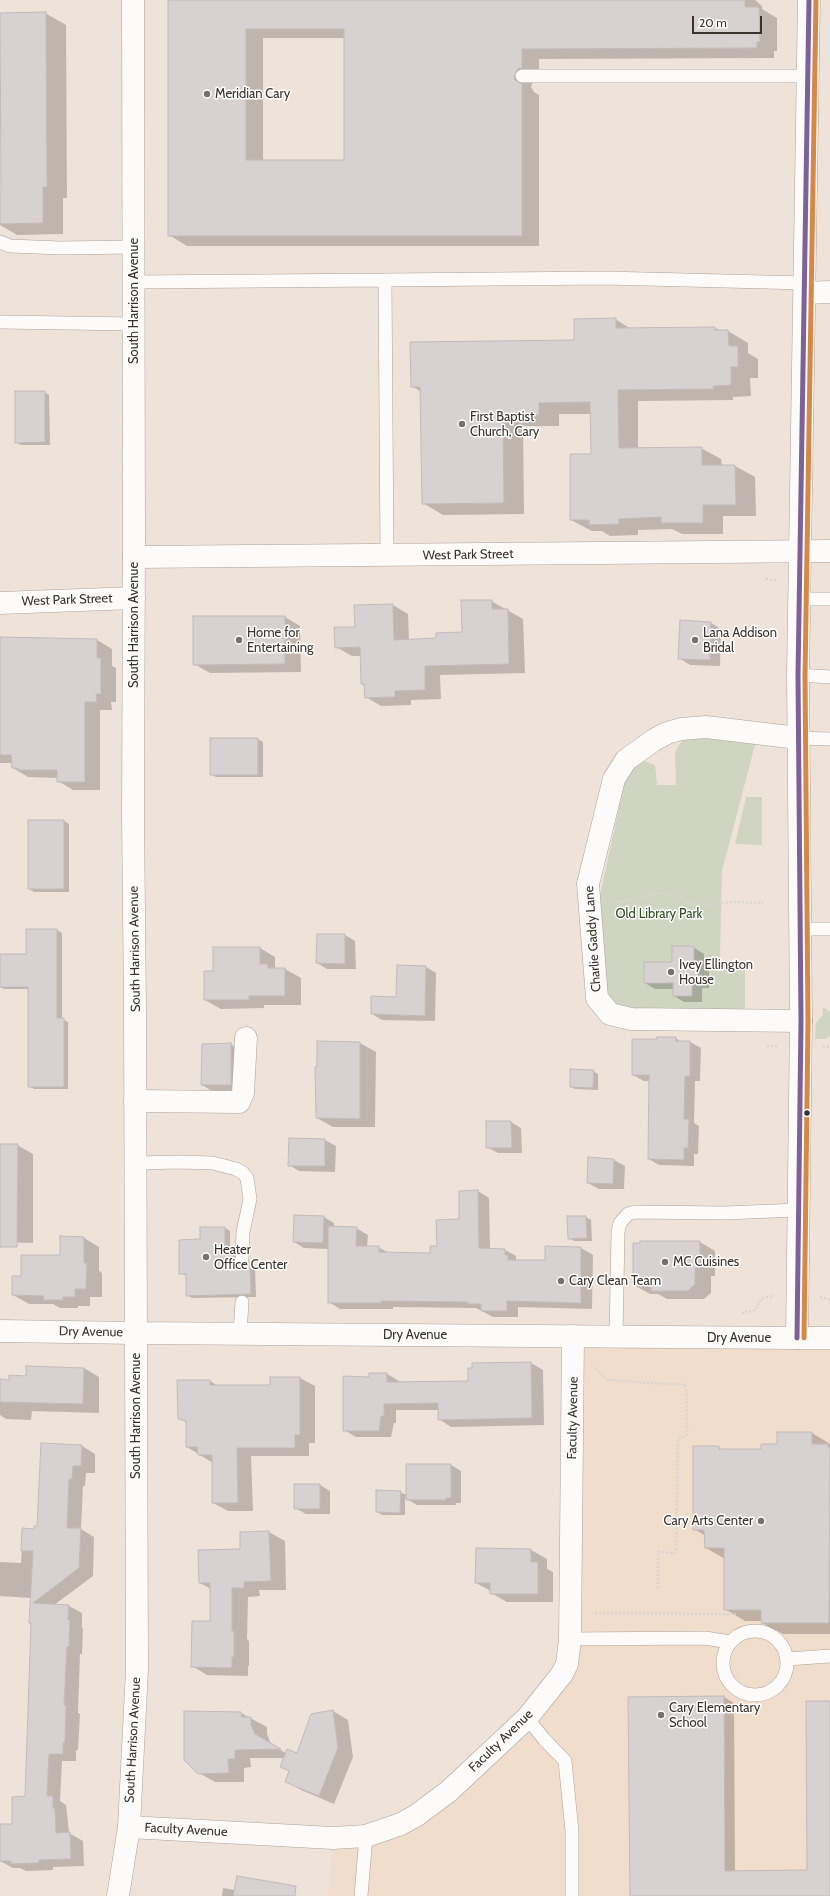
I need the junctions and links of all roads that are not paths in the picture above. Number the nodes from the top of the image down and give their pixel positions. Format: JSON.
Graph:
{"nodes":[{"id":1,"x":133,"y":0,"type":"edge"},
{"id":2,"x":809,"y":0,"type":"edge"},
{"id":3,"x":522,"y":76,"type":"dead end"},
{"id":4,"x":808,"y":76,"type":"junction"},
{"id":5,"x":0,"y":242,"type":"edge"},
{"id":6,"x":134,"y":247,"type":"junction"},
{"id":7,"x":385,"y":280,"type":"junction"},
{"id":8,"x":134,"y":282,"type":"junction"},
{"id":9,"x":805,"y":288,"type":"junction"},
{"id":10,"x":830,"y":292,"type":"edge"},
{"id":11,"x":0,"y":322,"type":"edge"},
{"id":12,"x":134,"y":324,"type":"junction"},
{"id":13,"x":830,"y":550,"type":"edge"},
{"id":14,"x":801,"y":551,"type":"junction"},
{"id":15,"x":388,"y":555,"type":"junction"},
{"id":16,"x":134,"y":558,"type":"junction"},
{"id":17,"x":134,"y":598,"type":"junction"},
{"id":18,"x":800,"y":598,"type":"junction"},
{"id":19,"x":830,"y":599,"type":"edge"},
{"id":20,"x":0,"y":603,"type":"edge"},
{"id":21,"x":798,"y":675,"type":"junction"},
{"id":22,"x":830,"y":677,"type":"edge"},
{"id":23,"x":798,"y":738,"type":"junction"},
{"id":24,"x":830,"y":739,"type":"edge"},
{"id":25,"x":800,"y":928,"type":"junction"},
{"id":26,"x":830,"y":928,"type":"edge"},
{"id":27,"x":801,"y":1022,"type":"junction"},
{"id":28,"x":246,"y":1038,"type":"dead end"},
{"id":29,"x":135,"y":1101,"type":"junction"},
{"id":30,"x":136,"y":1163,"type":"junction"},
{"id":31,"x":799,"y":1210,"type":"junction"},
{"id":32,"x":242,"y":1260,"type":"dead end"},
{"id":33,"x":242,"y":1302,"type":"dead end"},
{"id":34,"x":0,"y":1331,"type":"edge"},
{"id":35,"x":136,"y":1333,"type":"junction"},
{"id":36,"x":240,"y":1334,"type":"junction"},
{"id":37,"x":573,"y":1336,"type":"junction"},
{"id":38,"x":616,"y":1337,"type":"junction"},
{"id":39,"x":797,"y":1338,"type":"junction"},
{"id":40,"x":830,"y":1338,"type":"edge"},
{"id":41,"x":570,"y":1638,"type":"junction"},
{"id":42,"x":730,"y":1642,"type":"junction"},
{"id":43,"x":830,"y":1656,"type":"edge"},
{"id":44,"x":787,"y":1659,"type":"junction"},
{"id":45,"x":527,"y":1718,"type":"junction"},
{"id":46,"x":129,"y":1827,"type":"junction"},
{"id":47,"x":366,"y":1836,"type":"junction"},
{"id":48,"x":118,"y":1896,"type":"edge"},
{"id":49,"x":361,"y":1896,"type":"edge"},
{"id":50,"x":572,"y":1896,"type":"edge"}],
"edges":[{"from":1,"to":6,"type":"street","name":"South Harrison Avenue"},
{"from":2,"to":4,"type":"street"},
{"from":3,"to":4,"type":"lane"},
{"from":4,"to":9,"type":"street"},
{"from":5,"to":6,"type":"lane"},
{"from":6,"to":8,"type":"street","name":"South Harrison Avenue"},
{"from":7,"to":8,"type":"lane"},
{"from":7,"to":9,"type":"lane"},
{"from":7,"to":15,"type":"lane"},
{"from":8,"to":12,"type":"street","name":"South Harrison Avenue"},
{"from":9,"to":10,"type":"street"},
{"from":9,"to":14,"type":"street"},
{"from":11,"to":12,"type":"lane"},
{"from":12,"to":16,"type":"street","name":"South Harrison Avenue"},
{"from":13,"to":14,"type":"street","name":"West Park Street"},
{"from":14,"to":15,"type":"street","name":"West Park Street"},
{"from":14,"to":18,"type":"street"},
{"from":15,"to":16,"type":"street","name":"West Park Street"},
{"from":16,"to":17,"type":"street","name":"South Harrison Avenue"},
{"from":17,"to":20,"type":"street","name":"West Park Street"},
{"from":17,"to":29,"type":"street","name":"South Harrison Avenue"},
{"from":18,"to":19,"type":"lane"},
{"from":18,"to":21,"type":"street"},
{"from":21,"to":22,"type":"lane"},
{"from":21,"to":23,"type":"street"},
{"from":23,"to":24,"type":"lane"},
{"from":23,"to":25,"type":"street"},
{"from":23,"to":27,"type":"street","name":"Charlie Gaddy Lane"},
{"from":25,"to":26,"type":"lane"},
{"from":25,"to":27,"type":"street"},
{"from":27,"to":31,"type":"street"},
{"from":28,"to":29,"type":"street"},
{"from":29,"to":30,"type":"street","name":"South Harrison Avenue"},
{"from":30,"to":32,"type":"lane"},
{"from":30,"to":35,"type":"street","name":"South Harrison Avenue"},
{"from":31,"to":38,"type":"lane"},
{"from":31,"to":39,"type":"street"},
{"from":33,"to":36,"type":"lane"},
{"from":34,"to":35,"type":"street","name":"Dry Avenue"},
{"from":35,"to":36,"type":"street","name":"Dry Avenue"},
{"from":35,"to":46,"type":"street","name":"South Harrison Avenue"},
{"from":36,"to":37,"type":"street","name":"Dry Avenue"},
{"from":37,"to":38,"type":"street","name":"Dry Avenue"},
{"from":37,"to":41,"type":"street","name":"Faculty Avenue"},
{"from":38,"to":39,"type":"street","name":"Dry Avenue"},
{"from":39,"to":40,"type":"street","name":"Dry Avenue"},
{"from":41,"to":42,"type":"lane"},
{"from":41,"to":45,"type":"street","name":"Faculty Avenue"},
{"from":42,"to":44,"type":"lane"},
{"from":42,"to":44,"type":"lane"},
{"from":43,"to":44,"type":"lane"},
{"from":45,"to":47,"type":"street","name":"Faculty Avenue"},
{"from":45,"to":50,"type":"lane"},
{"from":46,"to":47,"type":"street","name":"Faculty Avenue"},
{"from":46,"to":48,"type":"street","name":"South Harrison Avenue"},
{"from":47,"to":49,"type":"lane"}]}
